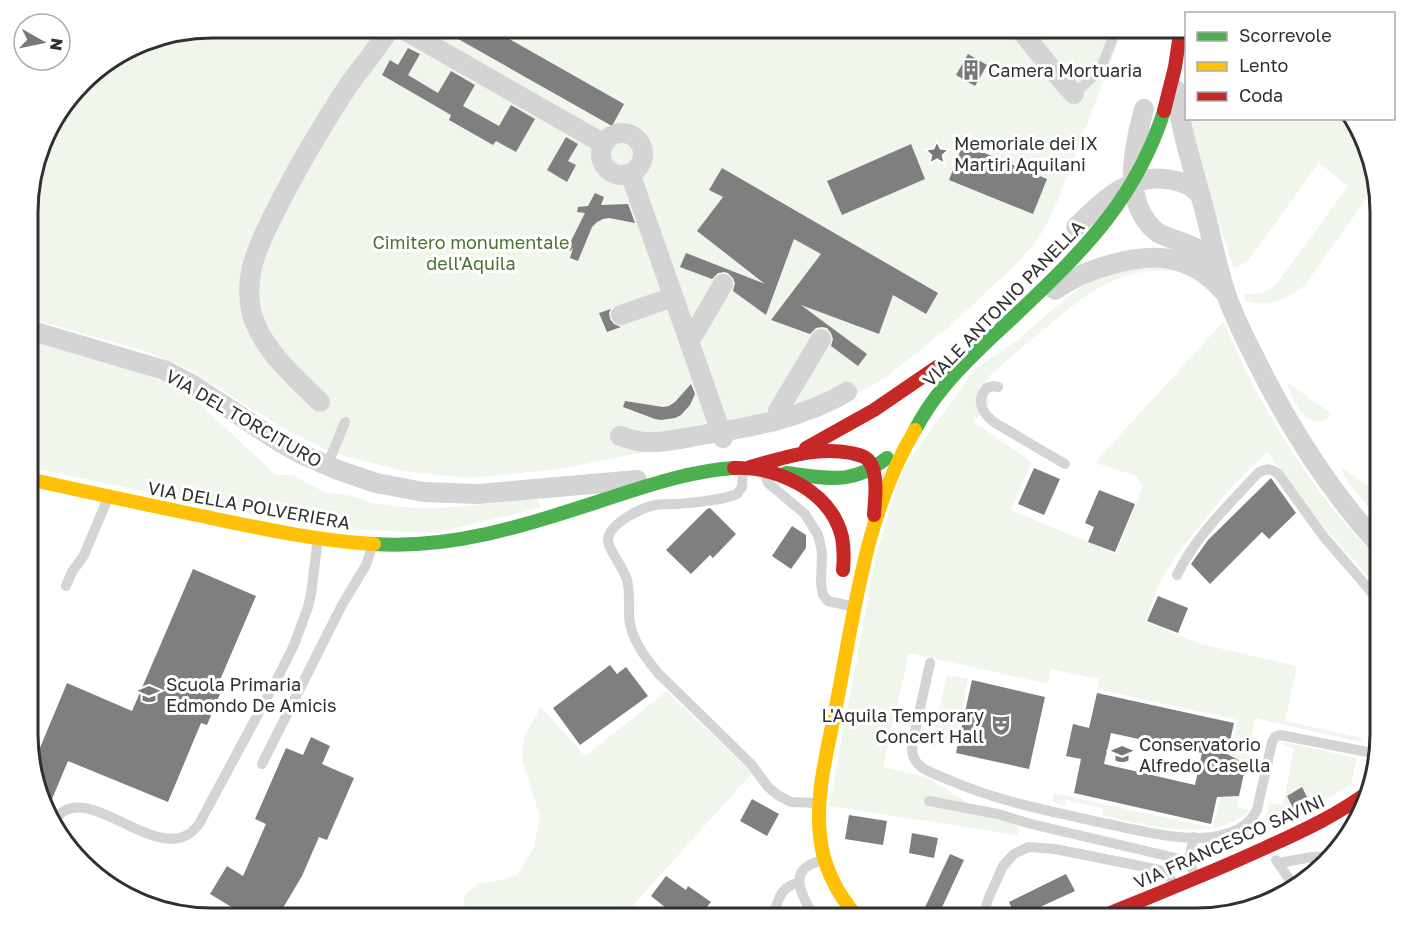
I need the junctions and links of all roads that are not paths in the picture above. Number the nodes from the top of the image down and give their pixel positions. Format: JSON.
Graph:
{"nodes":[{"id":1,"x":383,"y":38,"type":"edge"},
{"id":2,"x":418,"y":38,"type":"edge"},
{"id":3,"x":1027,"y":38,"type":"edge"},
{"id":4,"x":1113,"y":38,"type":"edge"},
{"id":5,"x":1180,"y":38,"type":"edge"},
{"id":6,"x":1178,"y":56,"type":"junction"},
{"id":7,"x":1074,"y":94,"type":"joint"},
{"id":8,"x":1146,"y":103,"type":"joint"},
{"id":9,"x":604,"y":144,"type":"junction"},
{"id":10,"x":1121,"y":162,"type":"dead end"},
{"id":11,"x":630,"y":173,"type":"junction"},
{"id":12,"x":1111,"y":179,"type":"dead end"},
{"id":13,"x":1133,"y":182,"type":"junction"},
{"id":14,"x":1200,"y":195,"type":"junction"},
{"id":15,"x":1073,"y":230,"type":"joint"},
{"id":16,"x":1220,"y":275,"type":"junction"},
{"id":17,"x":723,"y":284,"type":"dead end"},
{"id":18,"x":1226,"y":294,"type":"junction"},
{"id":19,"x":673,"y":297,"type":"junction"},
{"id":20,"x":621,"y":315,"type":"dead end"},
{"id":21,"x":1006,"y":324,"type":"junction"},
{"id":22,"x":38,"y":333,"type":"edge"},
{"id":23,"x":688,"y":338,"type":"junction"},
{"id":24,"x":821,"y":339,"type":"dead end"},
{"id":25,"x":940,"y":363,"type":"joint"},
{"id":26,"x":998,"y":387,"type":"dead end"},
{"id":27,"x":848,"y":392,"type":"dead end"},
{"id":28,"x":910,"y":400,"type":"dead end"},
{"id":29,"x":320,"y":402,"type":"dead end"},
{"id":30,"x":776,"y":420,"type":"junction"},
{"id":31,"x":345,"y":422,"type":"dead end"},
{"id":32,"x":722,"y":435,"type":"junction"},
{"id":33,"x":620,"y":436,"type":"dead end"},
{"id":34,"x":910,"y":438,"type":"junction"},
{"id":35,"x":884,"y":445,"type":"dead end"},
{"id":36,"x":792,"y":455,"type":"junction"},
{"id":37,"x":1065,"y":464,"type":"dead end"},
{"id":38,"x":327,"y":466,"type":"junction"},
{"id":39,"x":743,"y":468,"type":"junction"},
{"id":40,"x":872,"y":468,"type":"junction"},
{"id":41,"x":766,"y":470,"type":"junction"},
{"id":42,"x":679,"y":478,"type":"junction"},
{"id":43,"x":38,"y":481,"type":"edge"},
{"id":44,"x":566,"y":486,"type":"junction"},
{"id":45,"x":538,"y":490,"type":"junction"},
{"id":46,"x":863,"y":495,"type":"dead end"},
{"id":47,"x":108,"y":497,"type":"junction"},
{"id":48,"x":589,"y":504,"type":"junction"},
{"id":49,"x":539,"y":520,"type":"junction"},
{"id":50,"x":854,"y":527,"type":"dead end"},
{"id":51,"x":872,"y":529,"type":"junction"},
{"id":52,"x":1369,"y":533,"type":"edge"},
{"id":53,"x":318,"y":538,"type":"junction"},
{"id":54,"x":372,"y":543,"type":"junction"},
{"id":55,"x":1177,"y":575,"type":"dead end"},
{"id":56,"x":66,"y":586,"type":"dead end"},
{"id":57,"x":1369,"y":589,"type":"edge"},
{"id":58,"x":838,"y":592,"type":"junction"},
{"id":59,"x":856,"y":607,"type":"junction"},
{"id":60,"x":930,"y":663,"type":"dead end"},
{"id":61,"x":1368,"y":752,"type":"edge"},
{"id":62,"x":262,"y":764,"type":"dead end"},
{"id":63,"x":929,"y":801,"type":"dead end"},
{"id":64,"x":820,"y":803,"type":"junction"},
{"id":65,"x":1355,"y":803,"type":"edge"},
{"id":66,"x":58,"y":816,"type":"edge"},
{"id":67,"x":1194,"y":837,"type":"junction"},
{"id":68,"x":807,"y":847,"type":"dead end"},
{"id":69,"x":1268,"y":847,"type":"junction"},
{"id":70,"x":1319,"y":857,"type":"edge"},
{"id":71,"x":819,"y":861,"type":"junction"},
{"id":72,"x":1188,"y":863,"type":"junction"},
{"id":73,"x":1279,"y":863,"type":"junction"},
{"id":74,"x":1196,"y":877,"type":"junction"},
{"id":75,"x":1290,"y":879,"type":"edge"},
{"id":76,"x":799,"y":883,"type":"junction"},
{"id":77,"x":1174,"y":886,"type":"junction"},
{"id":78,"x":776,"y":907,"type":"edge"},
{"id":79,"x":809,"y":907,"type":"edge"},
{"id":80,"x":834,"y":907,"type":"edge"},
{"id":81,"x":850,"y":907,"type":"edge"},
{"id":82,"x":986,"y":907,"type":"edge"},
{"id":83,"x":1124,"y":907,"type":"edge"}],
"edges":[{"from":1,"to":29,"type":"street"},
{"from":2,"to":9,"type":"street"},
{"from":3,"to":7,"type":"street"},
{"from":4,"to":7,"type":"lane"},
{"from":5,"to":6,"type":"main road","name":"VIALE ANTONIO PANELLA"},
{"from":6,"to":13,"type":"main road","name":"VIALE ANTONIO PANELLA"},
{"from":6,"to":14,"type":"street"},
{"from":8,"to":10,"type":"main road"},
{"from":8,"to":13,"type":"street"},
{"from":9,"to":11,"type":"street"},
{"from":9,"to":11,"type":"street"},
{"from":11,"to":19,"type":"street"},
{"from":12,"to":15,"type":"main road","name":"VIALE ANTONIO PANELLA"},
{"from":13,"to":14,"type":"street"},
{"from":13,"to":15,"type":"street"},
{"from":13,"to":16,"type":"street"},
{"from":13,"to":21,"type":"main road","name":"VIALE ANTONIO PANELLA"},
{"from":14,"to":16,"type":"street"},
{"from":16,"to":18,"type":"street"},
{"from":17,"to":23,"type":"street"},
{"from":18,"to":21,"type":"street"},
{"from":18,"to":52,"type":"street"},
{"from":19,"to":20,"type":"street"},
{"from":19,"to":23,"type":"street"},
{"from":21,"to":34,"type":"main road","name":"VIALE ANTONIO PANELLA"},
{"from":22,"to":38,"type":"street","name":"VIA DEL TORCITURO"},
{"from":23,"to":32,"type":"street"},
{"from":24,"to":30,"type":"street"},
{"from":25,"to":28,"type":"main road","name":"VIALE ANTONIO PANELLA"},
{"from":25,"to":36,"type":"main road","name":"VIA DELLA POLVERIERA"},
{"from":26,"to":37,"type":"lane"},
{"from":27,"to":30,"type":"street"},
{"from":30,"to":32,"type":"street"},
{"from":31,"to":38,"type":"lane"},
{"from":32,"to":33,"type":"street"},
{"from":34,"to":40,"type":"main road","name":"VIA DELLA POLVERIERA"},
{"from":34,"to":51,"type":"main road","name":"VIALE ANTONIO PANELLA"},
{"from":35,"to":40,"type":"main road"},
{"from":36,"to":39,"type":"main road","name":"VIA DELLA POLVERIERA"},
{"from":36,"to":40,"type":"main road","name":"VIA DELLA POLVERIERA"},
{"from":38,"to":45,"type":"street","name":"VIA DEL TORCITURO"},
{"from":39,"to":41,"type":"main road","name":"VIA DELLA POLVERIERA"},
{"from":39,"to":42,"type":"main road","name":"VIA DELLA POLVERIERA"},
{"from":39,"to":64,"type":"lane"},
{"from":40,"to":41,"type":"main road","name":"VIA DELLA POLVERIERA"},
{"from":40,"to":46,"type":"main road"},
{"from":40,"to":51,"type":"main road"},
{"from":41,"to":58,"type":"main road","name":"VIA DELLA POLVERIERA"},
{"from":41,"to":58,"type":"lane"},
{"from":42,"to":44,"type":"street","name":"VIA DEL TORCITURO"},
{"from":42,"to":48,"type":"main road","name":"VIA DELLA POLVERIERA"},
{"from":43,"to":47,"type":"main road","name":"VIA DELLA POLVERIERA"},
{"from":44,"to":45,"type":"street","name":"VIA DEL TORCITURO"},
{"from":44,"to":48,"type":"street","name":"VIA DEL TORCITURO"},
{"from":45,"to":48,"type":"street","name":"VIA DEL TORCITURO"},
{"from":45,"to":49,"type":"street"},
{"from":47,"to":53,"type":"main road","name":"VIA DELLA POLVERIERA"},
{"from":47,"to":56,"type":"lane"},
{"from":48,"to":49,"type":"main road","name":"VIA DELLA POLVERIERA"},
{"from":49,"to":54,"type":"main road","name":"VIA DELLA POLVERIERA"},
{"from":50,"to":58,"type":"main road"},
{"from":51,"to":59,"type":"main road","name":"VIALE ANTONIO PANELLA"},
{"from":53,"to":54,"type":"main road","name":"VIA DELLA POLVERIERA"},
{"from":53,"to":66,"type":"lane"},
{"from":54,"to":62,"type":"lane"},
{"from":55,"to":57,"type":"lane"},
{"from":58,"to":59,"type":"lane"},
{"from":59,"to":64,"type":"main road","name":"VIALE ANTONIO PANELLA"},
{"from":60,"to":67,"type":"lane"},
{"from":61,"to":67,"type":"lane"},
{"from":63,"to":72,"type":"lane"},
{"from":64,"to":71,"type":"main road","name":"VIALE ANTONIO PANELLA"},
{"from":65,"to":69,"type":"main road","name":"VIA FRANCESCO SAVINI"},
{"from":67,"to":72,"type":"lane"},
{"from":68,"to":71,"type":"main road","name":"VIALE ANTONIO PANELLA"},
{"from":69,"to":73,"type":"lane"},
{"from":69,"to":74,"type":"main road","name":"VIA FRANCESCO SAVINI"},
{"from":70,"to":73,"type":"lane"},
{"from":71,"to":76,"type":"lane"},
{"from":71,"to":80,"type":"main road","name":"VIALE ANTONIO PANELLA"},
{"from":71,"to":81,"type":"main road","name":"VIALE ANTONIO PANELLA"},
{"from":72,"to":74,"type":"lane"},
{"from":73,"to":75,"type":"lane"},
{"from":74,"to":77,"type":"main road","name":"VIA FRANCESCO SAVINI"},
{"from":76,"to":78,"type":"lane"},
{"from":76,"to":79,"type":"lane"},
{"from":77,"to":82,"type":"lane"},
{"from":77,"to":83,"type":"main road","name":"VIA FRANCESCO SAVINI"}]}
